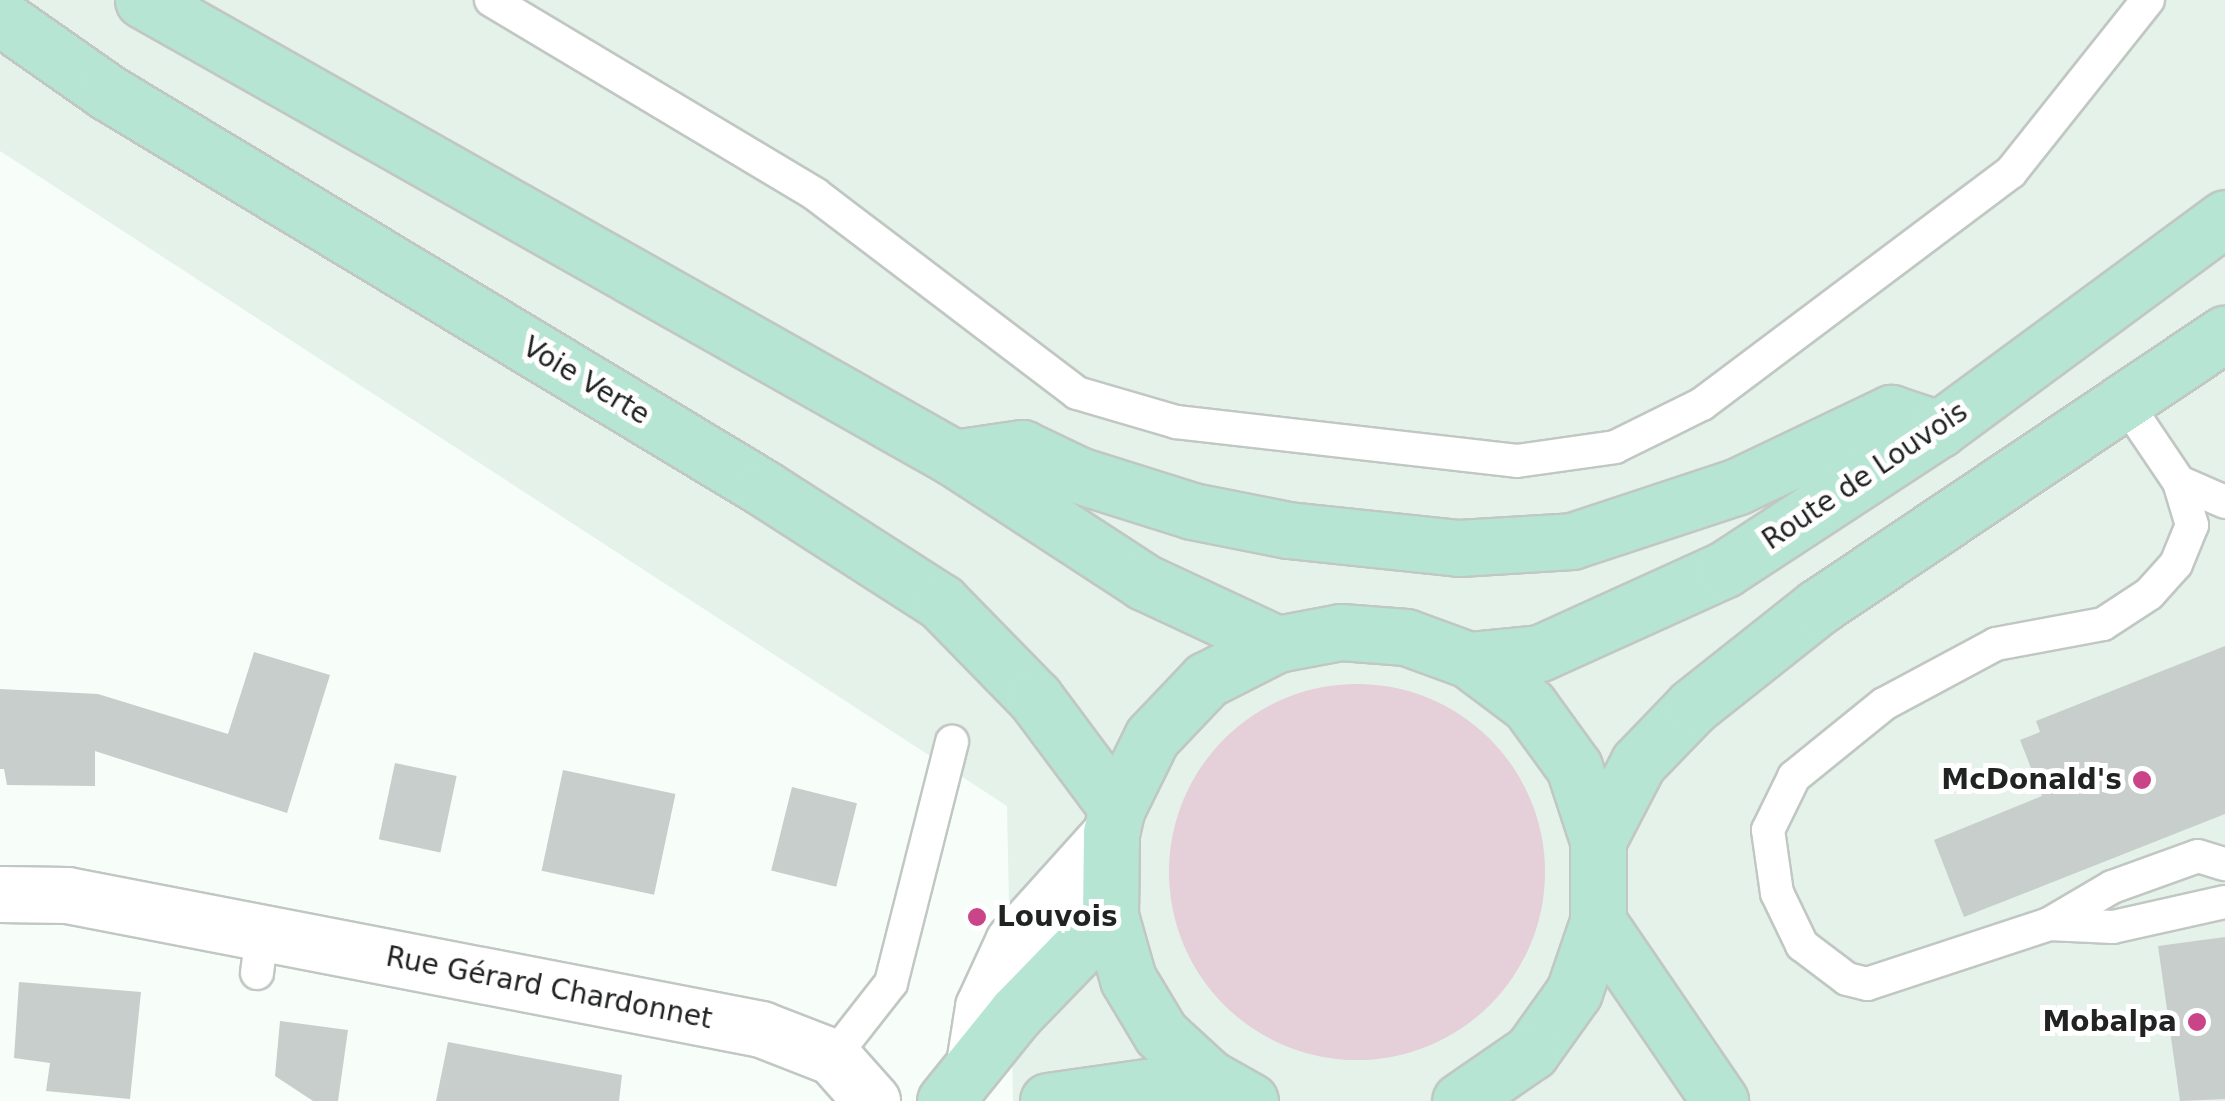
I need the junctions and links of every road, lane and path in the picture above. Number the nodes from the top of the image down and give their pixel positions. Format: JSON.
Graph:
{"nodes":[{"id":1,"x":143,"y":0,"type":"edge"},
{"id":2,"x":491,"y":0,"type":"edge"},
{"id":3,"x":2148,"y":0,"type":"edge"},
{"id":4,"x":0,"y":16,"type":"edge"},
{"id":5,"x":2225,"y":218,"type":"edge"},
{"id":6,"x":2225,"y":334,"type":"edge"},
{"id":7,"x":2123,"y":399,"type":"junction"},
{"id":8,"x":1940,"y":428,"type":"junction"},
{"id":9,"x":954,"y":458,"type":"junction"},
{"id":10,"x":2179,"y":482,"type":"junction"},
{"id":11,"x":2225,"y":502,"type":"edge"},
{"id":12,"x":1277,"y":644,"type":"junction"},
{"id":13,"x":1468,"y":660,"type":"junction"},
{"id":14,"x":952,"y":742,"type":"dead end"},
{"id":15,"x":1114,"y":821,"type":"junction"},
{"id":16,"x":1598,"y":840,"type":"junction"},
{"id":17,"x":2216,"y":852,"type":"edge"},
{"id":18,"x":0,"y":894,"type":"edge"},
{"id":19,"x":2225,"y":902,"type":"edge"},
{"id":20,"x":1110,"y":916,"type":"junction"},
{"id":21,"x":1598,"y":922,"type":"junction"},
{"id":22,"x":2049,"y":924,"type":"junction"},
{"id":23,"x":833,"y":1057,"type":"junction"},
{"id":24,"x":960,"y":1082,"type":"edge"},
{"id":25,"x":1229,"y":1090,"type":"edge"},
{"id":26,"x":872,"y":1101,"type":"edge"},
{"id":27,"x":1048,"y":1101,"type":"edge"},
{"id":28,"x":1460,"y":1101,"type":"edge"},
{"id":29,"x":1720,"y":1101,"type":"edge"}],
"edges":[{"from":1,"to":9,"type":"main road"},
{"from":2,"to":3,"type":"lane"},
{"from":4,"to":15,"type":"main road","name":"Voie Verte"},
{"from":5,"to":8,"type":"main road","name":"Route de Louvois"},
{"from":6,"to":7,"type":"main road"},
{"from":7,"to":10,"type":"lane"},
{"from":7,"to":16,"type":"main road"},
{"from":8,"to":9,"type":"main road"},
{"from":8,"to":13,"type":"main road","name":"Route de Louvois"},
{"from":9,"to":12,"type":"main road"},
{"from":10,"to":11,"type":"lane"},
{"from":10,"to":22,"type":"lane"},
{"from":12,"to":13,"type":"main road"},
{"from":12,"to":15,"type":"main road"},
{"from":13,"to":16,"type":"main road"},
{"from":14,"to":23,"type":"lane"},
{"from":15,"to":20,"type":"main road"},
{"from":15,"to":24,"type":"street"},
{"from":16,"to":21,"type":"main road"},
{"from":17,"to":22,"type":"lane"},
{"from":18,"to":23,"type":"street","name":"Rue Gérard Chardonnet"},
{"from":19,"to":22,"type":"lane"},
{"from":20,"to":24,"type":"main road"},
{"from":20,"to":25,"type":"main road"},
{"from":21,"to":28,"type":"main road"},
{"from":21,"to":29,"type":"main road"},
{"from":23,"to":26,"type":"street","name":"Rue Gérard Chardonnet"},
{"from":25,"to":27,"type":"main road"}]}
